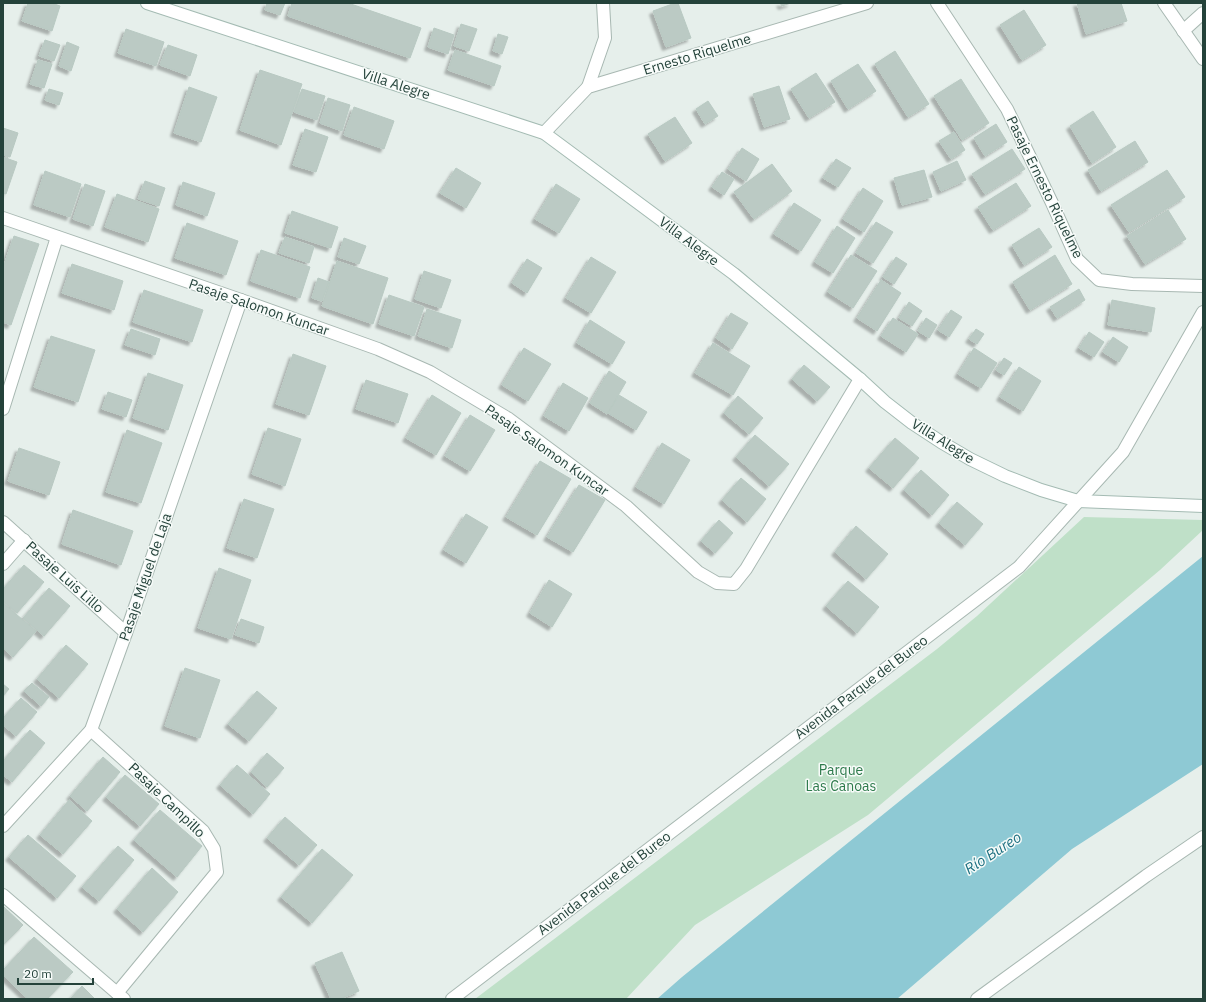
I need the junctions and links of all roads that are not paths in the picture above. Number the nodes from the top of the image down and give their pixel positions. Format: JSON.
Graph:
{"nodes":[{"id":1,"x":147,"y":3,"type":"edge"},
{"id":2,"x":603,"y":3,"type":"edge"},
{"id":3,"x":867,"y":3,"type":"edge"},
{"id":4,"x":938,"y":3,"type":"edge"},
{"id":5,"x":1164,"y":3,"type":"edge"},
{"id":6,"x":1203,"y":13,"type":"edge"},
{"id":7,"x":1183,"y":31,"type":"junction"},
{"id":8,"x":1203,"y":59,"type":"edge"},
{"id":9,"x":588,"y":87,"type":"junction"},
{"id":10,"x":544,"y":133,"type":"junction"},
{"id":11,"x":3,"y":218,"type":"edge"},
{"id":12,"x":58,"y":237,"type":"junction"},
{"id":13,"x":1203,"y":286,"type":"edge"},
{"id":14,"x":241,"y":300,"type":"junction"},
{"id":15,"x":1203,"y":312,"type":"edge"},
{"id":16,"x":860,"y":379,"type":"junction"},
{"id":17,"x":3,"y":409,"type":"edge"},
{"id":18,"x":1078,"y":501,"type":"junction"},
{"id":19,"x":1203,"y":506,"type":"edge"},
{"id":20,"x":3,"y":522,"type":"edge"},
{"id":21,"x":24,"y":540,"type":"junction"},
{"id":22,"x":3,"y":564,"type":"edge"},
{"id":23,"x":126,"y":633,"type":"junction"},
{"id":24,"x":91,"y":730,"type":"junction"},
{"id":25,"x":3,"y":826,"type":"edge"},
{"id":26,"x":1203,"y":837,"type":"edge"},
{"id":27,"x":3,"y":895,"type":"edge"},
{"id":28,"x":121,"y":996,"type":"edge"},
{"id":29,"x":452,"y":999,"type":"edge"},
{"id":30,"x":977,"y":999,"type":"edge"}],
"edges":[{"from":1,"to":10,"type":"street","name":"Villa Alegre"},
{"from":2,"to":9,"type":"street"},
{"from":3,"to":9,"type":"street","name":"Ernesto Riquelme"},
{"from":4,"to":13,"type":"street","name":"Pasaje Ernesto Riquelme"},
{"from":5,"to":7,"type":"street"},
{"from":6,"to":7,"type":"street"},
{"from":7,"to":8,"type":"street"},
{"from":9,"to":10,"type":"street","name":"Ernesto Riquelme"},
{"from":10,"to":16,"type":"street","name":"Villa Alegre"},
{"from":11,"to":12,"type":"street","name":"Pasaje Salomon Kuncar"},
{"from":12,"to":14,"type":"street","name":"Pasaje Salomon Kuncar"},
{"from":12,"to":17,"type":"street"},
{"from":14,"to":16,"type":"street","name":"Pasaje Salomon Kuncar"},
{"from":14,"to":23,"type":"street","name":"Pasaje Miguel de Laja"},
{"from":15,"to":18,"type":"street","name":"Avenida Parque del Bureo"},
{"from":16,"to":18,"type":"street","name":"Villa Alegre"},
{"from":18,"to":19,"type":"street","name":"Villa Alegre"},
{"from":18,"to":29,"type":"street","name":"Avenida Parque del Bureo"},
{"from":20,"to":21,"type":"street","name":"Pasaje Luis Lillo"},
{"from":21,"to":22,"type":"street"},
{"from":21,"to":23,"type":"street","name":"Pasaje Luis Lillo"},
{"from":23,"to":24,"type":"street","name":"Pasaje Miguel de Laja"},
{"from":24,"to":25,"type":"street","name":"Pasaje Miguel de Laja"},
{"from":24,"to":28,"type":"street","name":"Pasaje Campillo"},
{"from":26,"to":30,"type":"street"},
{"from":27,"to":28,"type":"street"}]}
